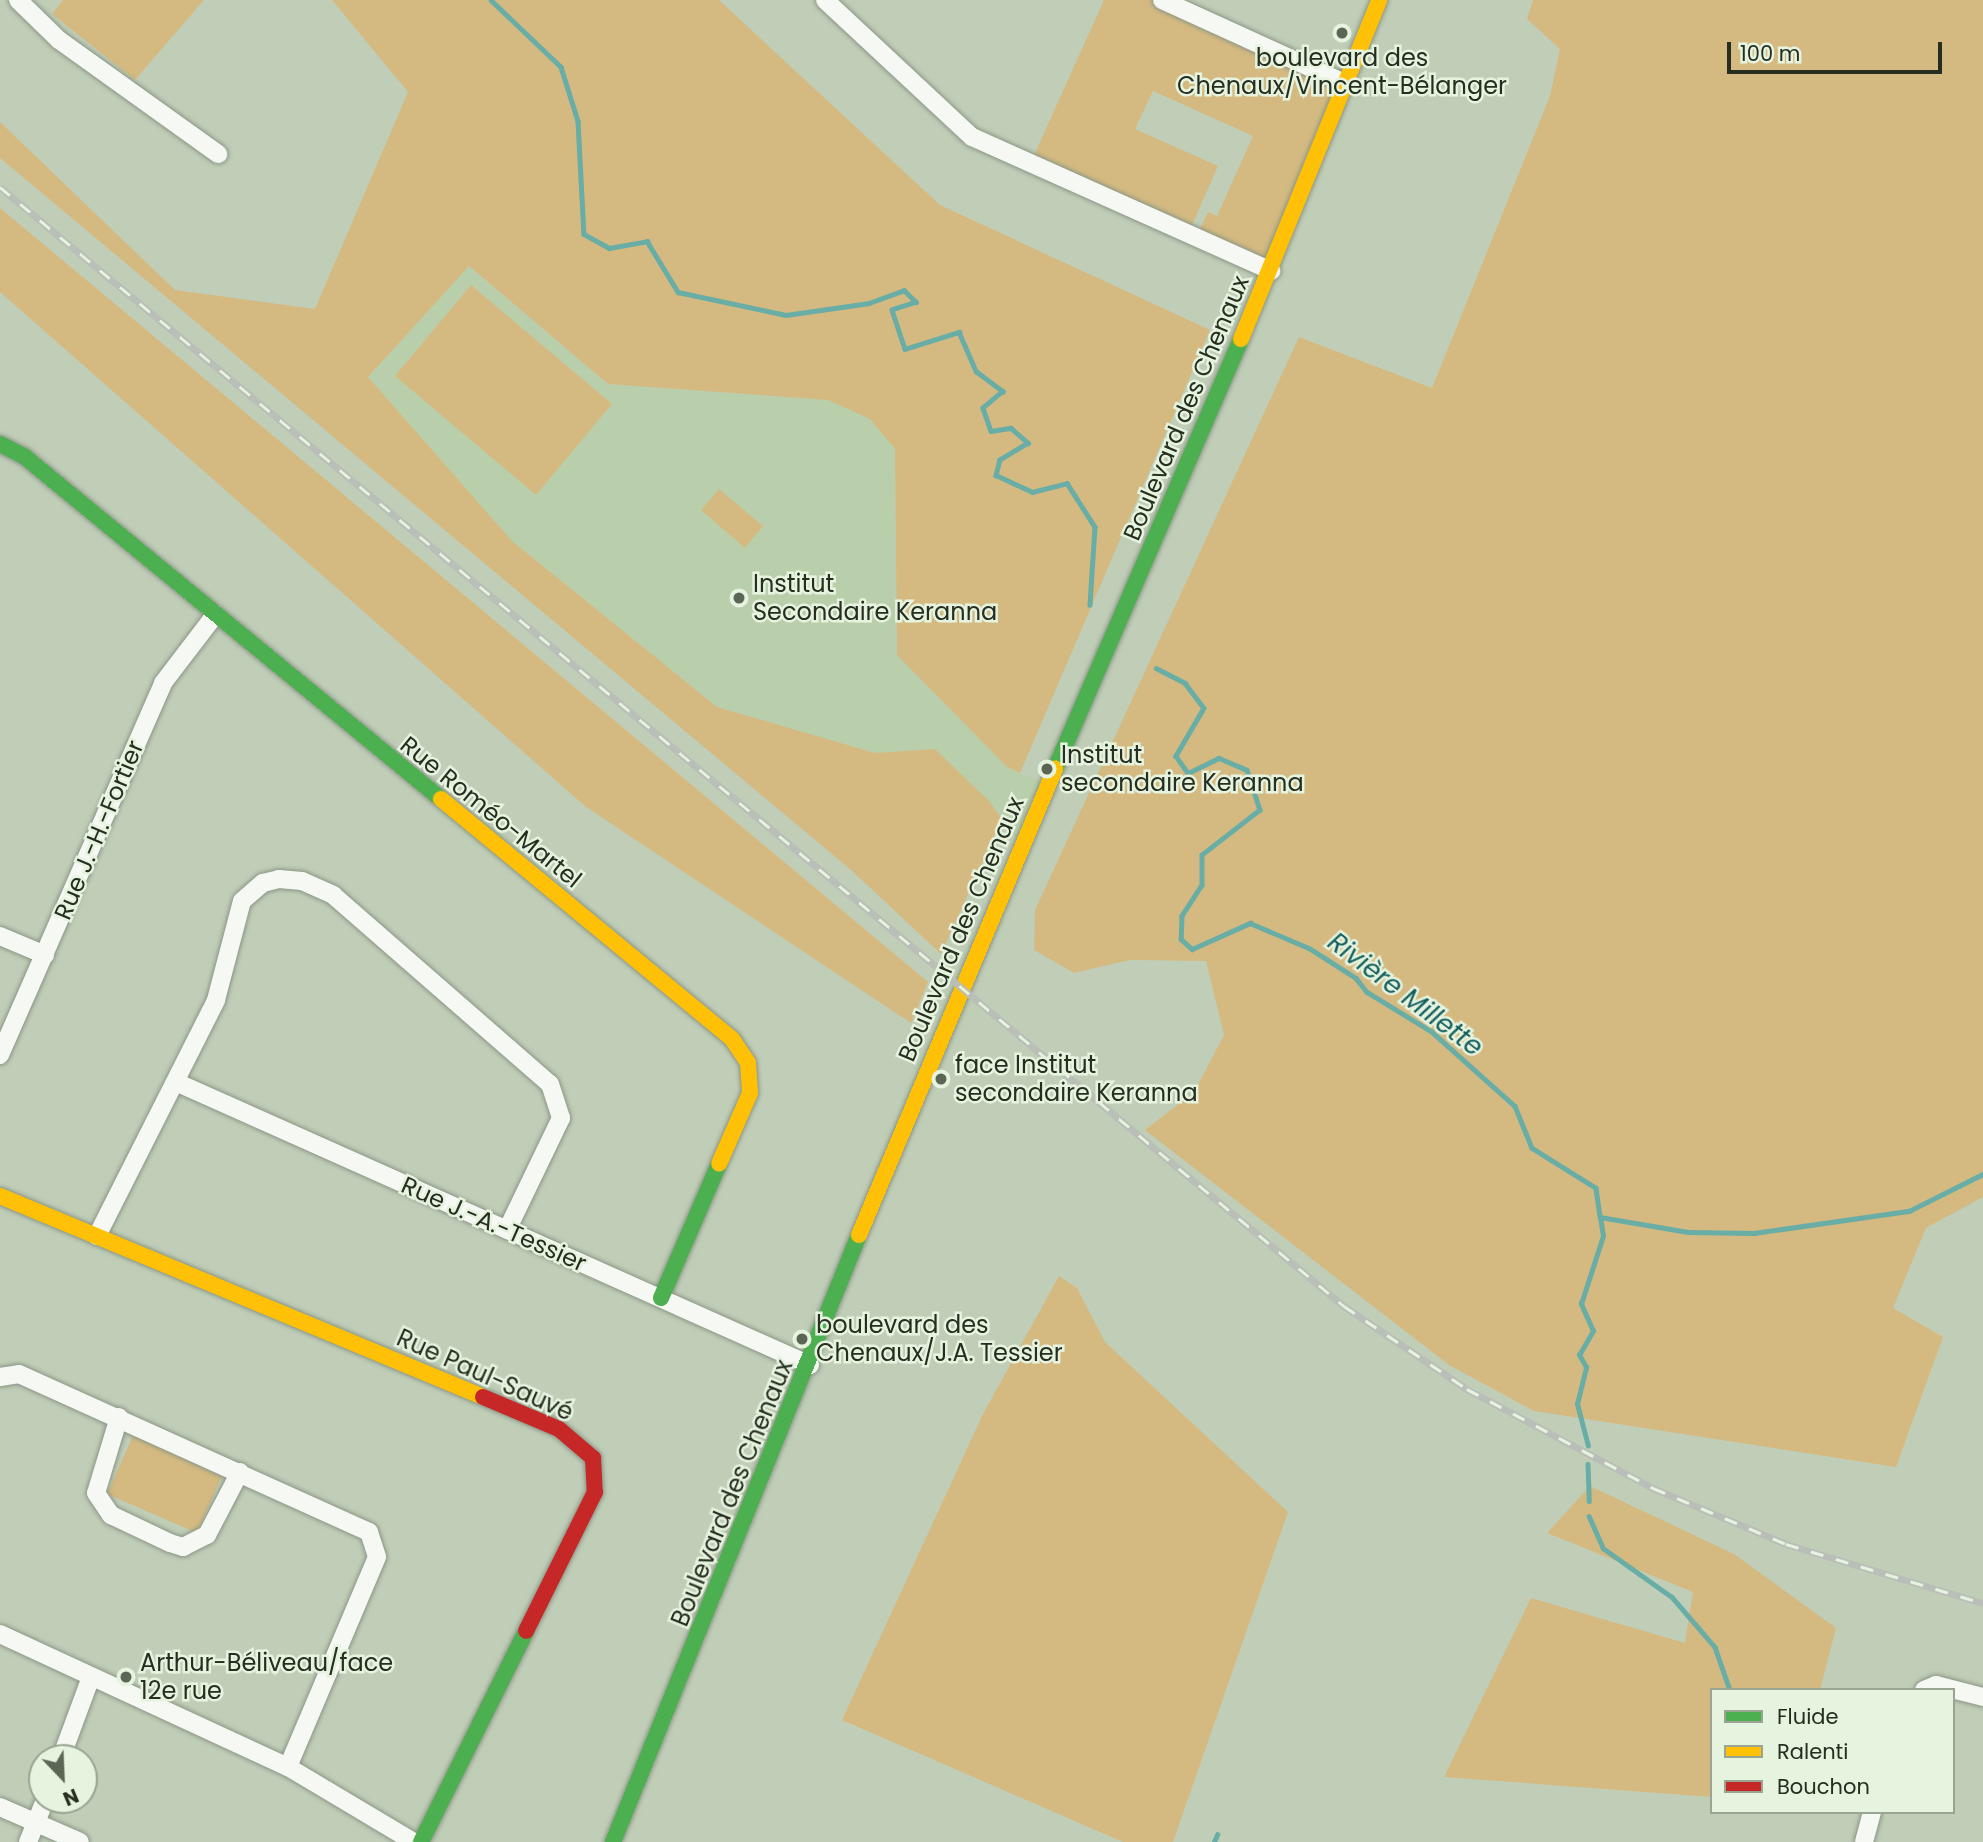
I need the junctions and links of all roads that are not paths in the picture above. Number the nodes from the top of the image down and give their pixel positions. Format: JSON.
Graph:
{"nodes":[{"id":1,"x":18,"y":0,"type":"edge"},
{"id":2,"x":825,"y":0,"type":"edge"},
{"id":3,"x":1162,"y":0,"type":"edge"},
{"id":4,"x":1380,"y":0,"type":"edge"},
{"id":5,"x":1346,"y":84,"type":"junction"},
{"id":6,"x":218,"y":154,"type":"dead end"},
{"id":7,"x":1271,"y":271,"type":"junction"},
{"id":8,"x":0,"y":444,"type":"edge"},
{"id":9,"x":215,"y":615,"type":"junction"},
{"id":10,"x":0,"y":936,"type":"edge"},
{"id":11,"x":46,"y":955,"type":"junction"},
{"id":12,"x":0,"y":1055,"type":"edge"},
{"id":13,"x":178,"y":1083,"type":"junction"},
{"id":14,"x":0,"y":1196,"type":"edge"},
{"id":15,"x":507,"y":1230,"type":"junction"},
{"id":16,"x":97,"y":1236,"type":"junction"},
{"id":17,"x":660,"y":1298,"type":"junction"},
{"id":18,"x":810,"y":1365,"type":"junction"},
{"id":19,"x":0,"y":1377,"type":"edge"},
{"id":20,"x":119,"y":1417,"type":"junction"},
{"id":21,"x":240,"y":1472,"type":"junction"},
{"id":22,"x":0,"y":1634,"type":"edge"},
{"id":23,"x":91,"y":1677,"type":"junction"},
{"id":24,"x":1929,"y":1688,"type":"edge"},
{"id":25,"x":1949,"y":1688,"type":"edge"},
{"id":26,"x":1955,"y":1689,"type":"edge"},
{"id":27,"x":1983,"y":1696,"type":"edge"},
{"id":28,"x":66,"y":1744,"type":"edge"},
{"id":29,"x":288,"y":1767,"type":"junction"},
{"id":30,"x":0,"y":1807,"type":"edge"},
{"id":31,"x":40,"y":1814,"type":"edge"},
{"id":32,"x":1871,"y":1814,"type":"edge"},
{"id":33,"x":37,"y":1823,"type":"junction"},
{"id":34,"x":28,"y":1842,"type":"edge"},
{"id":35,"x":80,"y":1842,"type":"edge"},
{"id":36,"x":414,"y":1842,"type":"edge"},
{"id":37,"x":421,"y":1842,"type":"edge"},
{"id":38,"x":613,"y":1842,"type":"edge"},
{"id":39,"x":1864,"y":1842,"type":"edge"}],
"edges":[{"from":1,"to":6,"type":"street"},
{"from":2,"to":7,"type":"street"},
{"from":3,"to":5,"type":"street"},
{"from":4,"to":5,"type":"street","name":"Boulevard des Chenaux"},
{"from":5,"to":7,"type":"street","name":"Boulevard des Chenaux"},
{"from":7,"to":18,"type":"street","name":"Boulevard des Chenaux"},
{"from":8,"to":9,"type":"street","name":"Rue Roméo-Martel"},
{"from":9,"to":11,"type":"street","name":"Rue J.-H.-Fortier"},
{"from":9,"to":17,"type":"street","name":"Rue Roméo-Martel"},
{"from":10,"to":11,"type":"street"},
{"from":11,"to":12,"type":"street","name":"Rue J.-H.-Fortier"},
{"from":13,"to":15,"type":"street","name":"Rue J.-A.-Tessier"},
{"from":13,"to":15,"type":"street"},
{"from":13,"to":16,"type":"street"},
{"from":14,"to":16,"type":"street","name":"Rue Paul-Sauvé"},
{"from":15,"to":17,"type":"street","name":"Rue J.-A.-Tessier"},
{"from":16,"to":37,"type":"street","name":"Rue Paul-Sauvé"},
{"from":17,"to":18,"type":"street","name":"Rue J.-A.-Tessier"},
{"from":18,"to":38,"type":"street","name":"Boulevard des Chenaux"},
{"from":19,"to":20,"type":"street"},
{"from":20,"to":21,"type":"street"},
{"from":20,"to":21,"type":"street"},
{"from":21,"to":29,"type":"street"},
{"from":22,"to":23,"type":"street"},
{"from":23,"to":28,"type":"street"},
{"from":23,"to":29,"type":"street"},
{"from":24,"to":25,"type":"street"},
{"from":26,"to":27,"type":"street"},
{"from":29,"to":36,"type":"street"},
{"from":30,"to":33,"type":"street"},
{"from":31,"to":33,"type":"street"},
{"from":32,"to":39,"type":"street"},
{"from":33,"to":34,"type":"street"},
{"from":33,"to":35,"type":"street"}]}
